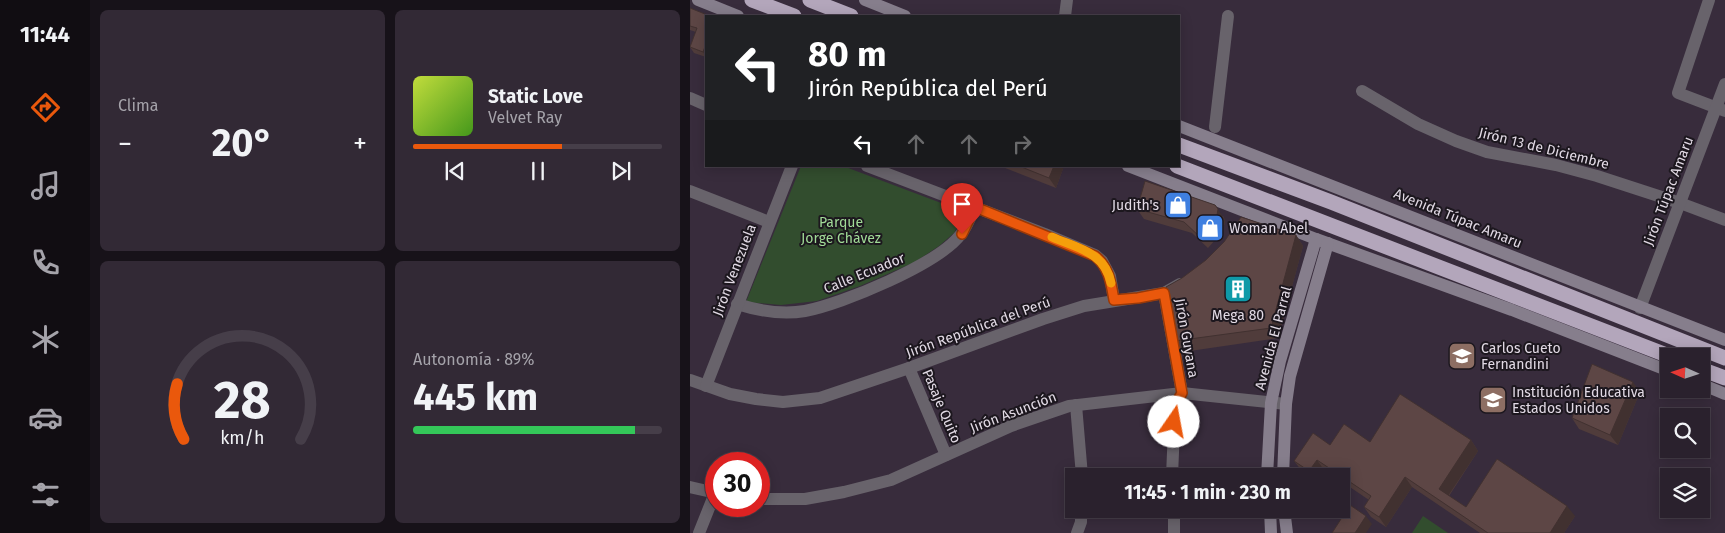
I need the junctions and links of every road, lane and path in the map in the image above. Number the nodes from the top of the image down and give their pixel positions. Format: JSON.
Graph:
{"nodes":[{"id":1,"x":698,"y":0,"type":"edge"},
{"id":2,"x":752,"y":0,"type":"edge"},
{"id":3,"x":810,"y":0,"type":"edge"},
{"id":4,"x":865,"y":0,"type":"edge"},
{"id":5,"x":1067,"y":0,"type":"edge"},
{"id":6,"x":1710,"y":0,"type":"edge"},
{"id":7,"x":736,"y":15,"type":"edge"},
{"id":8,"x":791,"y":15,"type":"edge"},
{"id":9,"x":848,"y":15,"type":"edge"},
{"id":10,"x":902,"y":15,"type":"edge"},
{"id":11,"x":1065,"y":15,"type":"edge"},
{"id":12,"x":1228,"y":16,"type":"dead end"},
{"id":13,"x":1725,"y":84,"type":"edge"},
{"id":14,"x":1362,"y":91,"type":"dead end"},
{"id":15,"x":690,"y":98,"type":"edge"},
{"id":16,"x":705,"y":105,"type":"edge"},
{"id":17,"x":1721,"y":109,"type":"edge"},
{"id":18,"x":1180,"y":126,"type":"edge"},
{"id":19,"x":1216,"y":127,"type":"dead end"},
{"id":20,"x":1180,"y":145,"type":"edge"},
{"id":21,"x":792,"y":167,"type":"edge"},
{"id":22,"x":1130,"y":167,"type":"edge"},
{"id":23,"x":1180,"y":167,"type":"edge"},
{"id":24,"x":884,"y":169,"type":"edge"},
{"id":25,"x":690,"y":191,"type":"edge"},
{"id":26,"x":1680,"y":203,"type":"junction"},
{"id":27,"x":975,"y":207,"type":"junction"},
{"id":28,"x":1725,"y":220,"type":"edge"},
{"id":29,"x":769,"y":222,"type":"junction"},
{"id":30,"x":1316,"y":239,"type":"junction"},
{"id":31,"x":1328,"y":243,"type":"junction"},
{"id":32,"x":1193,"y":276,"type":"edge"},
{"id":33,"x":1164,"y":293,"type":"junction"},
{"id":34,"x":1114,"y":300,"type":"junction"},
{"id":35,"x":738,"y":304,"type":"junction"},
{"id":36,"x":1640,"y":308,"type":"junction"},
{"id":37,"x":1725,"y":340,"type":"edge"},
{"id":38,"x":1660,"y":353,"type":"edge"},
{"id":39,"x":1725,"y":358,"type":"edge"},
{"id":40,"x":910,"y":368,"type":"junction"},
{"id":41,"x":1660,"y":368,"type":"edge"},
{"id":42,"x":1710,"y":372,"type":"edge"},
{"id":43,"x":1725,"y":378,"type":"edge"},
{"id":44,"x":690,"y":380,"type":"edge"},
{"id":45,"x":706,"y":386,"type":"junction"},
{"id":46,"x":1710,"y":388,"type":"edge"},
{"id":47,"x":1182,"y":393,"type":"junction"},
{"id":48,"x":1725,"y":394,"type":"edge"},
{"id":49,"x":1271,"y":403,"type":"junction"},
{"id":50,"x":1286,"y":404,"type":"junction"},
{"id":51,"x":1076,"y":405,"type":"junction"},
{"id":52,"x":946,"y":455,"type":"junction"},
{"id":53,"x":1081,"y":468,"type":"edge"},
{"id":54,"x":1172,"y":468,"type":"edge"},
{"id":55,"x":1268,"y":468,"type":"edge"},
{"id":56,"x":1283,"y":468,"type":"edge"},
{"id":57,"x":690,"y":487,"type":"edge"},
{"id":58,"x":705,"y":490,"type":"edge"},
{"id":59,"x":770,"y":499,"type":"edge"},
{"id":60,"x":706,"y":517,"type":"edge"},
{"id":61,"x":1081,"y":518,"type":"edge"},
{"id":62,"x":1174,"y":518,"type":"edge"},
{"id":63,"x":1270,"y":518,"type":"edge"},
{"id":64,"x":1285,"y":518,"type":"edge"},
{"id":65,"x":699,"y":533,"type":"edge"},
{"id":66,"x":1077,"y":533,"type":"edge"},
{"id":67,"x":1174,"y":533,"type":"edge"},
{"id":68,"x":1270,"y":533,"type":"edge"},
{"id":69,"x":1287,"y":533,"type":"edge"}],
"edges":[{"from":1,"to":7,"type":"main road"},
{"from":2,"to":8,"type":"highway"},
{"from":3,"to":9,"type":"highway"},
{"from":4,"to":10,"type":"main road"},
{"from":5,"to":11,"type":"street"},
{"from":6,"to":17,"type":"street"},
{"from":12,"to":19,"type":"street"},
{"from":13,"to":17,"type":"street","name":"Jirón Túpac Amaru"},
{"from":14,"to":26,"type":"street","name":"Jirón 13 de Diciembre"},
{"from":15,"to":16,"type":"street"},
{"from":17,"to":26,"type":"street","name":"Jirón Túpac Amaru"},
{"from":18,"to":36,"type":"main road","name":"Avenida Túpac Amaru"},
{"from":20,"to":39,"type":"highway"},
{"from":21,"to":29,"type":"street","name":"Jirón Venezuela"},
{"from":22,"to":30,"type":"main road"},
{"from":23,"to":38,"type":"highway"},
{"from":24,"to":27,"type":"street"},
{"from":25,"to":29,"type":"street"},
{"from":26,"to":28,"type":"street","name":"Jirón 13 de Diciembre"},
{"from":26,"to":36,"type":"street","name":"Jirón Túpac Amaru"},
{"from":27,"to":34,"type":"street"},
{"from":27,"to":35,"type":"street","name":"Calle Ecuador"},
{"from":29,"to":35,"type":"street","name":"Jirón Venezuela"},
{"from":30,"to":31,"type":"main road"},
{"from":30,"to":49,"type":"main road","name":"Avenida El Parral"},
{"from":31,"to":41,"type":"main road"},
{"from":31,"to":50,"type":"main road","name":"Avenida El Parral"},
{"from":32,"to":33,"type":"street","name":"Jirón República del Perú"},
{"from":33,"to":34,"type":"street","name":"Jirón República del Perú"},
{"from":33,"to":47,"type":"street","name":"Jirón Guyana"},
{"from":34,"to":40,"type":"street","name":"Jirón República del Perú"},
{"from":35,"to":45,"type":"street","name":"Jirón Venezuela"},
{"from":36,"to":37,"type":"main road","name":"Avenida Túpac Amaru"},
{"from":40,"to":45,"type":"street","name":"Jirón República del Perú"},
{"from":40,"to":52,"type":"street","name":"Pasaje Quito"},
{"from":42,"to":43,"type":"highway"},
{"from":44,"to":45,"type":"street","name":"Jirón República del Perú"},
{"from":46,"to":48,"type":"main road"},
{"from":47,"to":49,"type":"street","name":"Jirón Asunción"},
{"from":47,"to":51,"type":"street","name":"Jirón Asunción"},
{"from":47,"to":54,"type":"street","name":"Jirón Guyana"},
{"from":49,"to":50,"type":"street","name":"Jirón Asunción"},
{"from":49,"to":55,"type":"main road","name":"Avenida El Parral"},
{"from":50,"to":56,"type":"main road","name":"Avenida El Parral"},
{"from":51,"to":52,"type":"street","name":"Jirón Asunción"},
{"from":51,"to":53,"type":"street"},
{"from":52,"to":59,"type":"street","name":"Jirón Asunción"},
{"from":57,"to":58,"type":"street"},
{"from":60,"to":65,"type":"street"},
{"from":61,"to":66,"type":"street"},
{"from":62,"to":67,"type":"street"},
{"from":63,"to":68,"type":"main road"},
{"from":64,"to":69,"type":"main road"}]}
